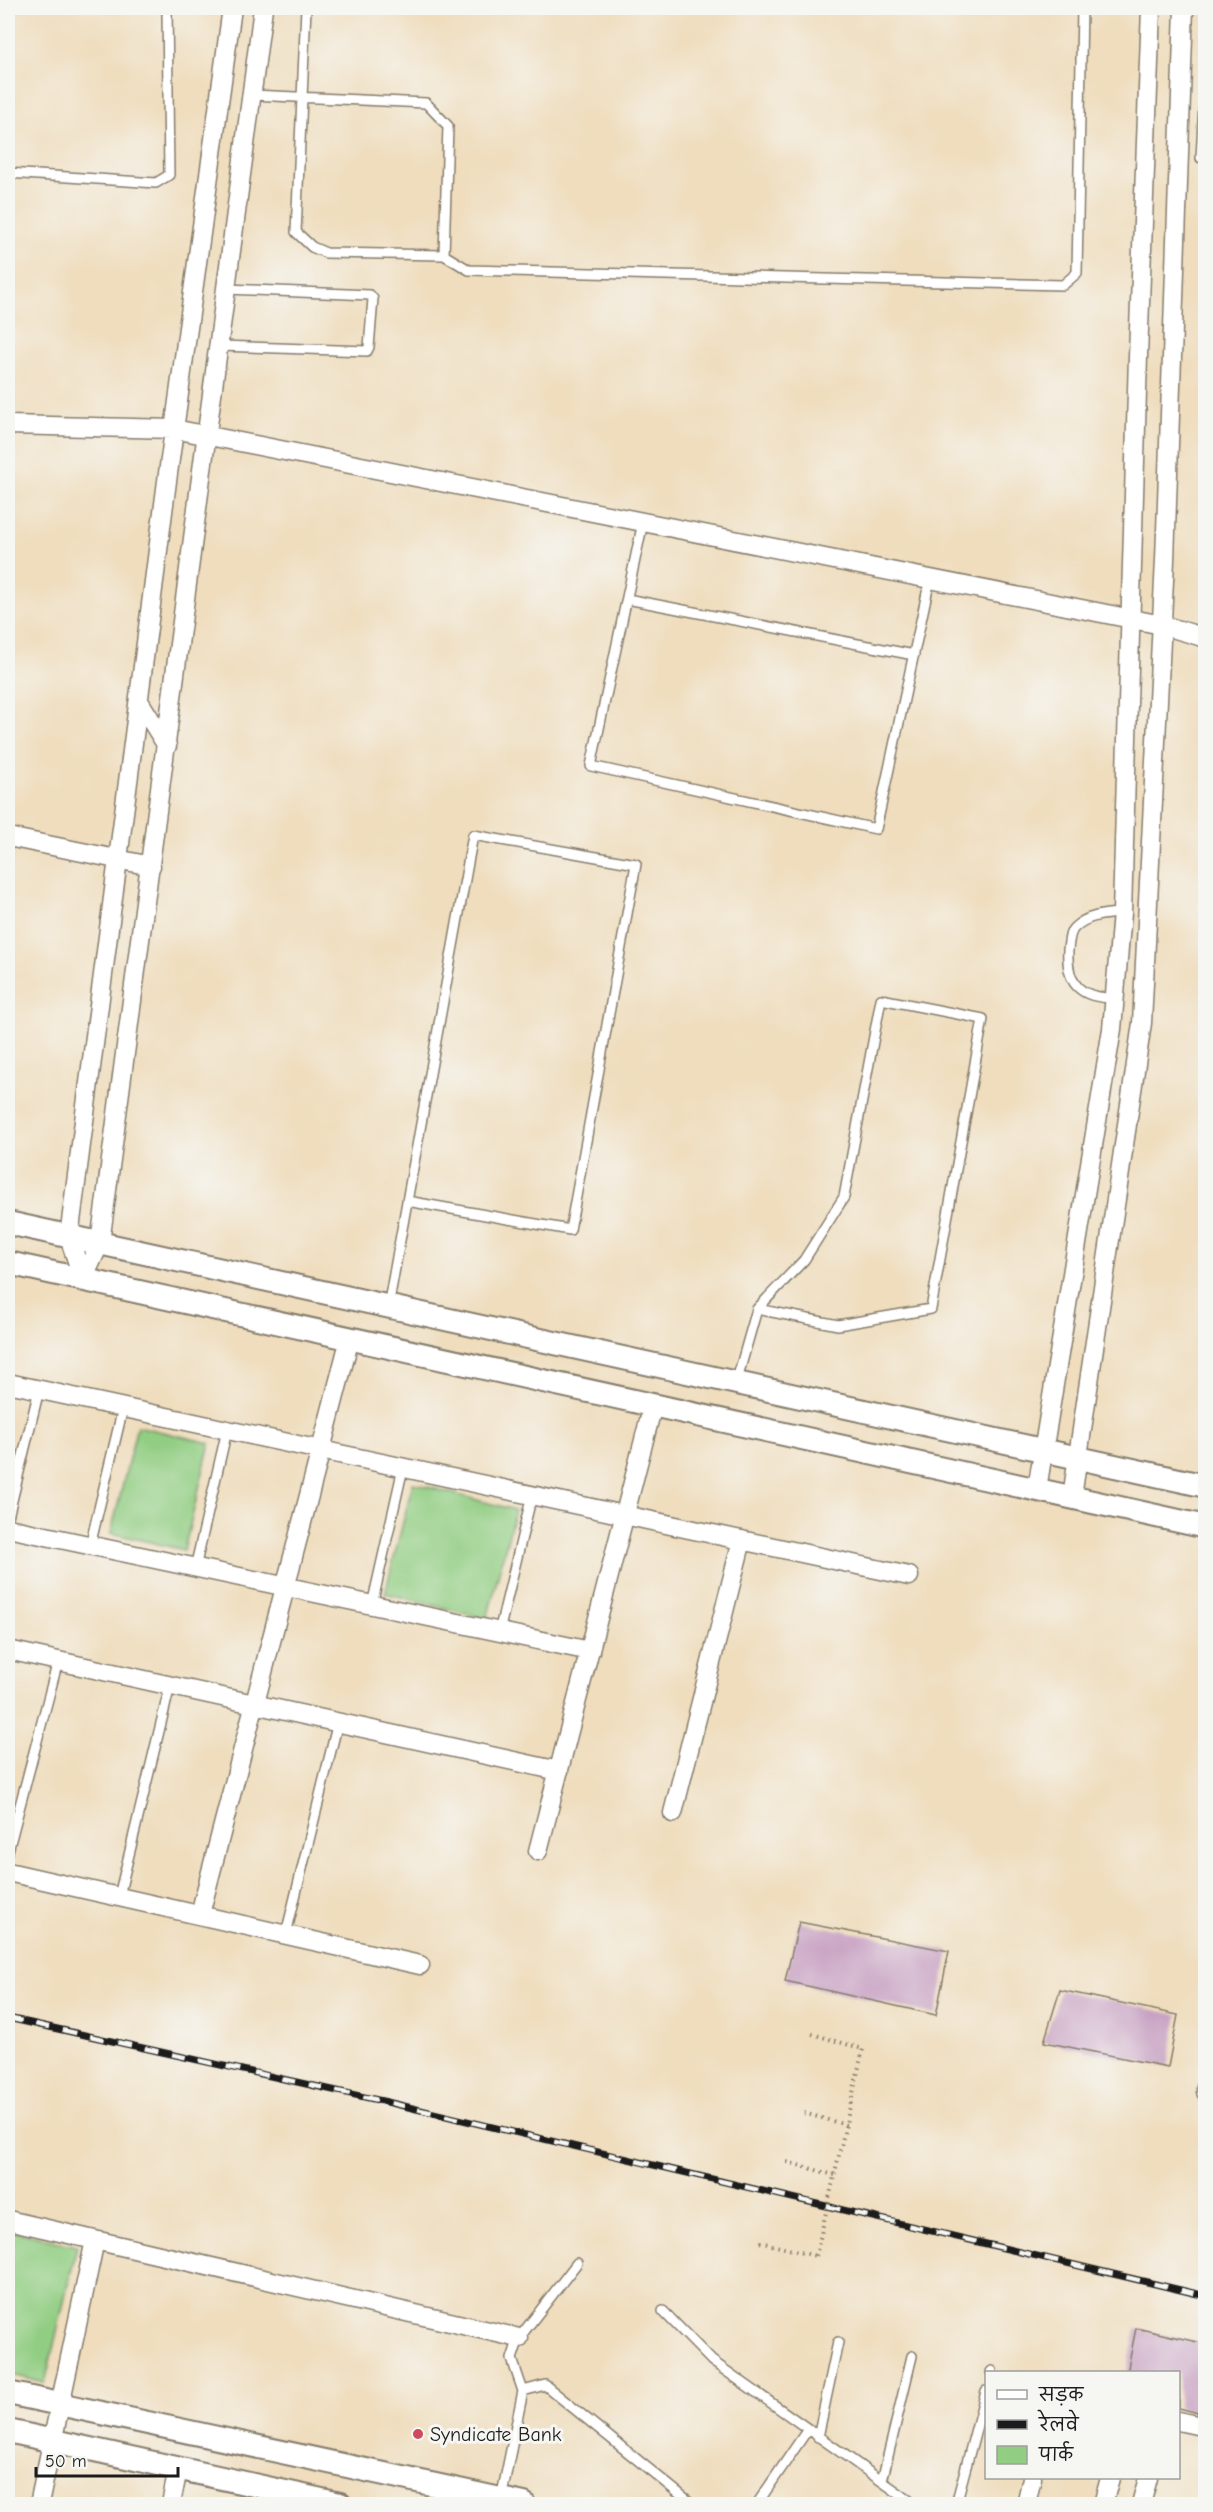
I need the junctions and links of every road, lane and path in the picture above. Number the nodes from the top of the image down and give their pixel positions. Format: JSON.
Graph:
{"nodes":[{"id":1,"x":167,"y":8,"type":"edge"},
{"id":2,"x":232,"y":8,"type":"edge"},
{"id":3,"x":263,"y":8,"type":"edge"},
{"id":4,"x":306,"y":8,"type":"edge"},
{"id":5,"x":1082,"y":8,"type":"edge"},
{"id":6,"x":1151,"y":8,"type":"edge"},
{"id":7,"x":1184,"y":8,"type":"edge"},
{"id":8,"x":1206,"y":67,"type":"edge"},
{"id":9,"x":252,"y":95,"type":"junction"},
{"id":10,"x":302,"y":97,"type":"junction"},
{"id":11,"x":1206,"y":160,"type":"edge"},
{"id":12,"x":8,"y":173,"type":"edge"},
{"id":13,"x":444,"y":255,"type":"junction"},
{"id":14,"x":227,"y":289,"type":"junction"},
{"id":15,"x":219,"y":346,"type":"junction"},
{"id":16,"x":8,"y":425,"type":"edge"},
{"id":17,"x":174,"y":429,"type":"junction"},
{"id":18,"x":208,"y":436,"type":"junction"},
{"id":19,"x":643,"y":522,"type":"junction"},
{"id":20,"x":930,"y":579,"type":"junction"},
{"id":21,"x":627,"y":599,"type":"junction"},
{"id":22,"x":1131,"y":618,"type":"junction"},
{"id":23,"x":1162,"y":625,"type":"junction"},
{"id":24,"x":1206,"y":638,"type":"edge"},
{"id":25,"x":914,"y":655,"type":"junction"},
{"id":26,"x":139,"y":701,"type":"junction"},
{"id":27,"x":167,"y":746,"type":"junction"},
{"id":28,"x":8,"y":837,"type":"edge"},
{"id":29,"x":118,"y":860,"type":"junction"},
{"id":30,"x":151,"y":866,"type":"junction"},
{"id":31,"x":1122,"y":913,"type":"junction"},
{"id":32,"x":1114,"y":998,"type":"junction"},
{"id":33,"x":407,"y":1201,"type":"junction"},
{"id":34,"x":8,"y":1223,"type":"edge"},
{"id":35,"x":69,"y":1237,"type":"junction"},
{"id":36,"x":100,"y":1244,"type":"junction"},
{"id":37,"x":8,"y":1263,"type":"edge"},
{"id":38,"x":82,"y":1279,"type":"junction"},
{"id":39,"x":388,"y":1306,"type":"junction"},
{"id":40,"x":757,"y":1309,"type":"junction"},
{"id":41,"x":351,"y":1338,"type":"junction"},
{"id":42,"x":8,"y":1383,"type":"edge"},
{"id":43,"x":736,"y":1383,"type":"junction"},
{"id":44,"x":39,"y":1390,"type":"junction"},
{"id":45,"x":653,"y":1405,"type":"junction"},
{"id":46,"x":123,"y":1408,"type":"junction"},
{"id":47,"x":227,"y":1430,"type":"junction"},
{"id":48,"x":321,"y":1450,"type":"junction"},
{"id":49,"x":1044,"y":1450,"type":"junction"},
{"id":50,"x":1079,"y":1458,"type":"junction"},
{"id":51,"x":403,"y":1468,"type":"junction"},
{"id":52,"x":1206,"y":1486,"type":"edge"},
{"id":53,"x":1037,"y":1490,"type":"junction"},
{"id":54,"x":532,"y":1496,"type":"junction"},
{"id":55,"x":1072,"y":1497,"type":"junction"},
{"id":56,"x":625,"y":1515,"type":"junction"},
{"id":57,"x":8,"y":1517,"type":"edge"},
{"id":58,"x":1206,"y":1527,"type":"edge"},
{"id":59,"x":8,"y":1528,"type":"edge"},
{"id":60,"x":741,"y":1540,"type":"junction"},
{"id":61,"x":90,"y":1546,"type":"junction"},
{"id":62,"x":195,"y":1568,"type":"junction"},
{"id":63,"x":909,"y":1576,"type":"dead end"},
{"id":64,"x":286,"y":1587,"type":"junction"},
{"id":65,"x":372,"y":1605,"type":"junction"},
{"id":66,"x":499,"y":1632,"type":"junction"},
{"id":67,"x":8,"y":1650,"type":"edge"},
{"id":68,"x":590,"y":1651,"type":"junction"},
{"id":69,"x":58,"y":1661,"type":"junction"},
{"id":70,"x":170,"y":1686,"type":"junction"},
{"id":71,"x":255,"y":1704,"type":"junction"},
{"id":72,"x":338,"y":1722,"type":"junction"},
{"id":73,"x":559,"y":1771,"type":"junction"},
{"id":74,"x":673,"y":1813,"type":"dead end"},
{"id":75,"x":8,"y":1851,"type":"edge"},
{"id":76,"x":537,"y":1851,"type":"dead end"},
{"id":77,"x":8,"y":1872,"type":"edge"},
{"id":78,"x":119,"y":1896,"type":"junction"},
{"id":79,"x":200,"y":1914,"type":"junction"},
{"id":80,"x":286,"y":1934,"type":"junction"},
{"id":81,"x":420,"y":1965,"type":"dead end"},
{"id":82,"x":812,"y":2034,"type":"dead end"},
{"id":83,"x":1206,"y":2087,"type":"edge"},
{"id":84,"x":1206,"y":2092,"type":"edge"},
{"id":85,"x":804,"y":2113,"type":"dead end"},
{"id":86,"x":846,"y":2125,"type":"junction"},
{"id":87,"x":787,"y":2162,"type":"dead end"},
{"id":88,"x":834,"y":2175,"type":"junction"},
{"id":89,"x":8,"y":2220,"type":"edge"},
{"id":90,"x":95,"y":2240,"type":"junction"},
{"id":91,"x":760,"y":2242,"type":"dead end"},
{"id":92,"x":577,"y":2263,"type":"dead end"},
{"id":93,"x":663,"y":2311,"type":"dead end"},
{"id":94,"x":519,"y":2338,"type":"junction"},
{"id":95,"x":838,"y":2343,"type":"dead end"},
{"id":96,"x":912,"y":2356,"type":"dead end"},
{"id":97,"x":523,"y":2391,"type":"junction"},
{"id":98,"x":8,"y":2393,"type":"edge"},
{"id":99,"x":985,"y":2398,"type":"edge"},
{"id":100,"x":58,"y":2404,"type":"junction"},
{"id":101,"x":1180,"y":2421,"type":"edge"},
{"id":102,"x":1206,"y":2427,"type":"edge"},
{"id":103,"x":808,"y":2429,"type":"junction"},
{"id":104,"x":8,"y":2431,"type":"edge"},
{"id":105,"x":818,"y":2436,"type":"junction"},
{"id":106,"x":51,"y":2441,"type":"junction"},
{"id":107,"x":178,"y":2469,"type":"junction"},
{"id":108,"x":1032,"y":2479,"type":"edge"},
{"id":109,"x":1110,"y":2479,"type":"edge"},
{"id":110,"x":1148,"y":2479,"type":"edge"},
{"id":111,"x":882,"y":2481,"type":"junction"},
{"id":112,"x":450,"y":2497,"type":"edge"},
{"id":113,"x":501,"y":2499,"type":"junction"},
{"id":114,"x":39,"y":2505,"type":"edge"},
{"id":115,"x":171,"y":2505,"type":"edge"},
{"id":116,"x":340,"y":2505,"type":"edge"},
{"id":117,"x":524,"y":2505,"type":"edge"},
{"id":118,"x":692,"y":2505,"type":"edge"},
{"id":119,"x":757,"y":2505,"type":"edge"},
{"id":120,"x":914,"y":2505,"type":"edge"},
{"id":121,"x":956,"y":2505,"type":"edge"},
{"id":122,"x":1026,"y":2505,"type":"edge"},
{"id":123,"x":1103,"y":2505,"type":"edge"},
{"id":124,"x":1141,"y":2505,"type":"edge"}],
"edges":[{"from":1,"to":12,"type":"lane"},
{"from":2,"to":17,"type":"street"},
{"from":3,"to":9,"type":"street"},
{"from":4,"to":10,"type":"lane"},
{"from":5,"to":13,"type":"lane"},
{"from":6,"to":22,"type":"street"},
{"from":7,"to":23,"type":"street"},
{"from":8,"to":11,"type":"lane"},
{"from":9,"to":10,"type":"lane"},
{"from":9,"to":14,"type":"street"},
{"from":10,"to":13,"type":"lane"},
{"from":10,"to":13,"type":"lane"},
{"from":14,"to":15,"type":"street"},
{"from":14,"to":15,"type":"lane"},
{"from":15,"to":18,"type":"street"},
{"from":16,"to":17,"type":"street"},
{"from":17,"to":18,"type":"street"},
{"from":17,"to":26,"type":"street"},
{"from":18,"to":19,"type":"street"},
{"from":18,"to":27,"type":"street"},
{"from":19,"to":20,"type":"street"},
{"from":19,"to":21,"type":"lane"},
{"from":20,"to":22,"type":"street"},
{"from":20,"to":25,"type":"lane"},
{"from":21,"to":25,"type":"lane"},
{"from":21,"to":25,"type":"lane"},
{"from":22,"to":23,"type":"street"},
{"from":22,"to":31,"type":"street"},
{"from":23,"to":24,"type":"street"},
{"from":23,"to":50,"type":"street"},
{"from":26,"to":27,"type":"street"},
{"from":26,"to":29,"type":"street"},
{"from":27,"to":30,"type":"street"},
{"from":28,"to":29,"type":"street"},
{"from":29,"to":30,"type":"street"},
{"from":29,"to":35,"type":"street"},
{"from":30,"to":36,"type":"street"},
{"from":31,"to":32,"type":"street"},
{"from":31,"to":32,"type":"lane"},
{"from":32,"to":49,"type":"street"},
{"from":33,"to":33,"type":"lane"},
{"from":33,"to":39,"type":"lane"},
{"from":34,"to":35,"type":"street"},
{"from":35,"to":36,"type":"street"},
{"from":35,"to":38,"type":"street"},
{"from":36,"to":38,"type":"street"},
{"from":36,"to":39,"type":"street"},
{"from":37,"to":38,"type":"street"},
{"from":38,"to":41,"type":"street"},
{"from":39,"to":43,"type":"street"},
{"from":40,"to":40,"type":"lane"},
{"from":40,"to":43,"type":"lane"},
{"from":41,"to":45,"type":"street"},
{"from":41,"to":48,"type":"street"},
{"from":42,"to":44,"type":"street"},
{"from":43,"to":49,"type":"street"},
{"from":44,"to":46,"type":"street"},
{"from":44,"to":57,"type":"lane"},
{"from":45,"to":53,"type":"street"},
{"from":45,"to":56,"type":"street"},
{"from":46,"to":47,"type":"street"},
{"from":46,"to":61,"type":"lane"},
{"from":47,"to":48,"type":"street"},
{"from":47,"to":62,"type":"lane"},
{"from":48,"to":51,"type":"street"},
{"from":48,"to":64,"type":"street"},
{"from":49,"to":50,"type":"street"},
{"from":49,"to":53,"type":"street"},
{"from":50,"to":52,"type":"street"},
{"from":50,"to":55,"type":"street"},
{"from":51,"to":54,"type":"street"},
{"from":51,"to":65,"type":"lane"},
{"from":53,"to":55,"type":"street"},
{"from":54,"to":56,"type":"street"},
{"from":54,"to":66,"type":"lane"},
{"from":55,"to":58,"type":"street"},
{"from":56,"to":60,"type":"street"},
{"from":56,"to":68,"type":"street"},
{"from":59,"to":61,"type":"street"},
{"from":60,"to":63,"type":"street"},
{"from":60,"to":74,"type":"street"},
{"from":61,"to":62,"type":"street"},
{"from":62,"to":64,"type":"street"},
{"from":64,"to":65,"type":"street"},
{"from":64,"to":71,"type":"street"},
{"from":65,"to":66,"type":"street"},
{"from":66,"to":68,"type":"street"},
{"from":67,"to":69,"type":"street"},
{"from":68,"to":73,"type":"street"},
{"from":69,"to":70,"type":"street"},
{"from":69,"to":75,"type":"lane"},
{"from":70,"to":71,"type":"street"},
{"from":70,"to":78,"type":"lane"},
{"from":71,"to":72,"type":"street"},
{"from":71,"to":79,"type":"street"},
{"from":72,"to":73,"type":"street"},
{"from":72,"to":80,"type":"lane"},
{"from":73,"to":76,"type":"street"},
{"from":77,"to":78,"type":"street"},
{"from":78,"to":79,"type":"street"},
{"from":79,"to":80,"type":"street"},
{"from":80,"to":81,"type":"street"},
{"from":82,"to":86,"type":"path","bridge":true},
{"from":83,"to":84,"type":"street"},
{"from":85,"to":86,"type":"path"},
{"from":86,"to":88,"type":"path","bridge":true},
{"from":87,"to":88,"type":"path"},
{"from":88,"to":91,"type":"path","bridge":true},
{"from":89,"to":90,"type":"street"},
{"from":90,"to":94,"type":"street"},
{"from":90,"to":100,"type":"street"},
{"from":92,"to":94,"type":"lane"},
{"from":93,"to":103,"type":"lane"},
{"from":94,"to":97,"type":"lane"},
{"from":95,"to":105,"type":"lane"},
{"from":96,"to":111,"type":"lane"},
{"from":97,"to":113,"type":"lane"},
{"from":97,"to":118,"type":"lane"},
{"from":98,"to":100,"type":"street"},
{"from":99,"to":121,"type":"lane"},
{"from":100,"to":106,"type":"street"},
{"from":100,"to":112,"type":"street"},
{"from":101,"to":102,"type":"street"},
{"from":103,"to":105,"type":"lane"},
{"from":103,"to":119,"type":"lane"},
{"from":104,"to":106,"type":"street"},
{"from":105,"to":111,"type":"lane"},
{"from":106,"to":107,"type":"street"},
{"from":106,"to":114,"type":"street"},
{"from":107,"to":115,"type":"street"},
{"from":107,"to":116,"type":"street"},
{"from":108,"to":122,"type":"street"},
{"from":109,"to":123,"type":"street"},
{"from":110,"to":124,"type":"street"},
{"from":111,"to":120,"type":"lane"},
{"from":112,"to":113,"type":"street"},
{"from":113,"to":117,"type":"street"}]}
